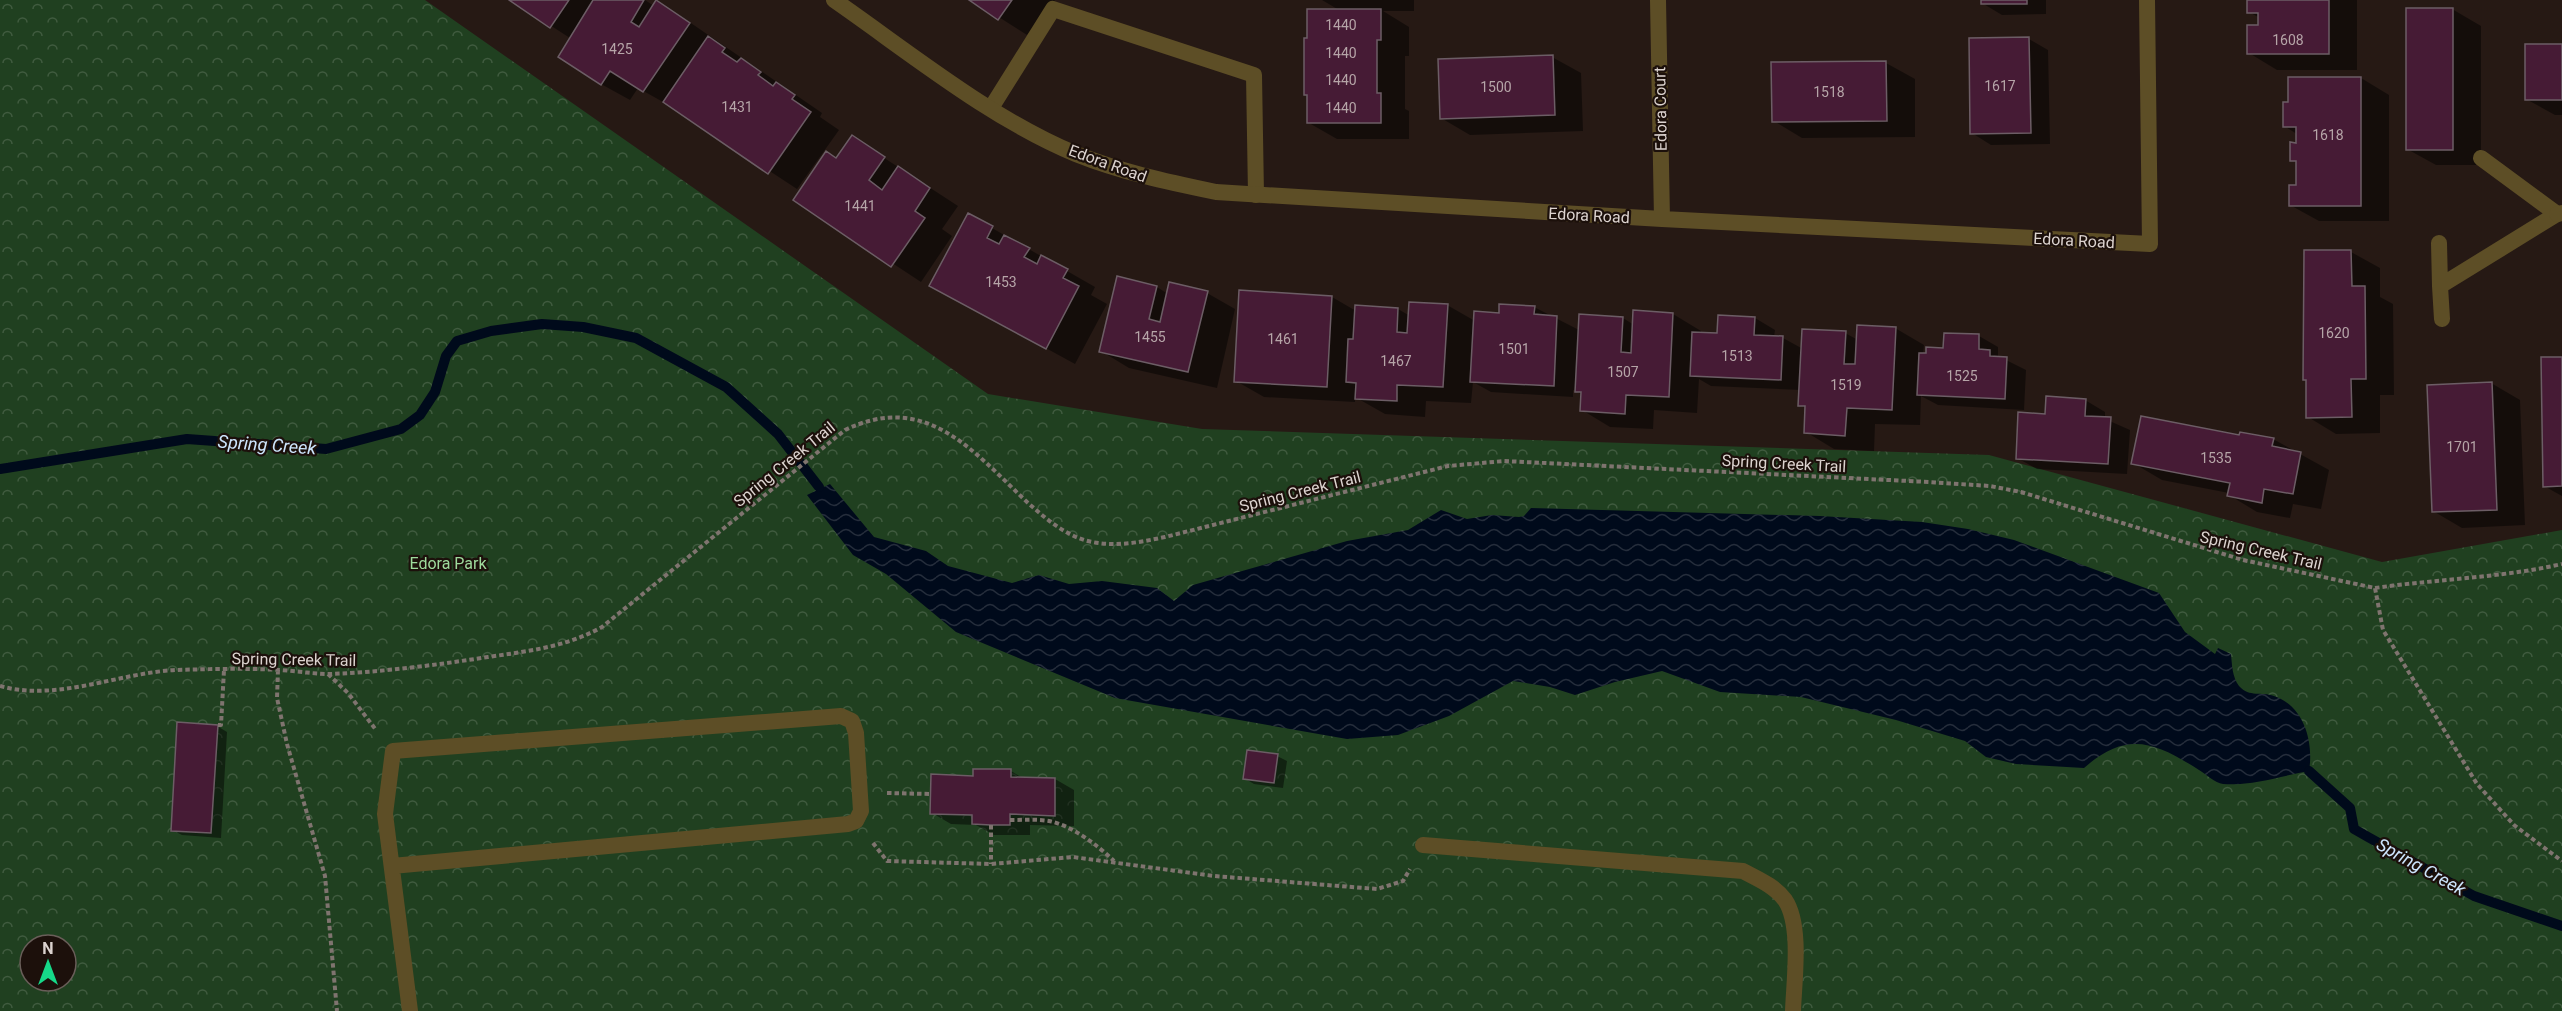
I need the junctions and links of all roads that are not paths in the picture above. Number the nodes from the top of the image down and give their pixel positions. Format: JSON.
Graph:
{"nodes":[{"id":1,"x":834,"y":0,"type":"edge"},
{"id":2,"x":1658,"y":0,"type":"edge"},
{"id":3,"x":2147,"y":0,"type":"edge"},
{"id":4,"x":991,"y":108,"type":"junction"},
{"id":5,"x":2481,"y":158,"type":"dead end"},
{"id":6,"x":1256,"y":195,"type":"junction"},
{"id":7,"x":2560,"y":213,"type":"edge"},
{"id":8,"x":1662,"y":219,"type":"junction"},
{"id":9,"x":2439,"y":243,"type":"dead end"},
{"id":10,"x":2440,"y":286,"type":"junction"},
{"id":11,"x":2442,"y":319,"type":"dead end"},
{"id":12,"x":1423,"y":845,"type":"road end"},
{"id":13,"x":392,"y":866,"type":"junction"},
{"id":14,"x":410,"y":1011,"type":"edge"},
{"id":15,"x":1794,"y":1011,"type":"edge"}],
"edges":[{"from":1,"to":4,"type":"street","name":"Edora Road"},
{"from":2,"to":8,"type":"street","name":"Edora Court"},
{"from":3,"to":8,"type":"street","name":"Edora Road"},
{"from":4,"to":6,"type":"street","name":"Edora Road"},
{"from":4,"to":6,"type":"street"},
{"from":5,"to":7,"type":"street"},
{"from":6,"to":8,"type":"street","name":"Edora Road"},
{"from":7,"to":10,"type":"street"},
{"from":9,"to":10,"type":"street"},
{"from":10,"to":11,"type":"street"},
{"from":12,"to":15,"type":"street"},
{"from":13,"to":13,"type":"street"},
{"from":13,"to":14,"type":"street"}]}
